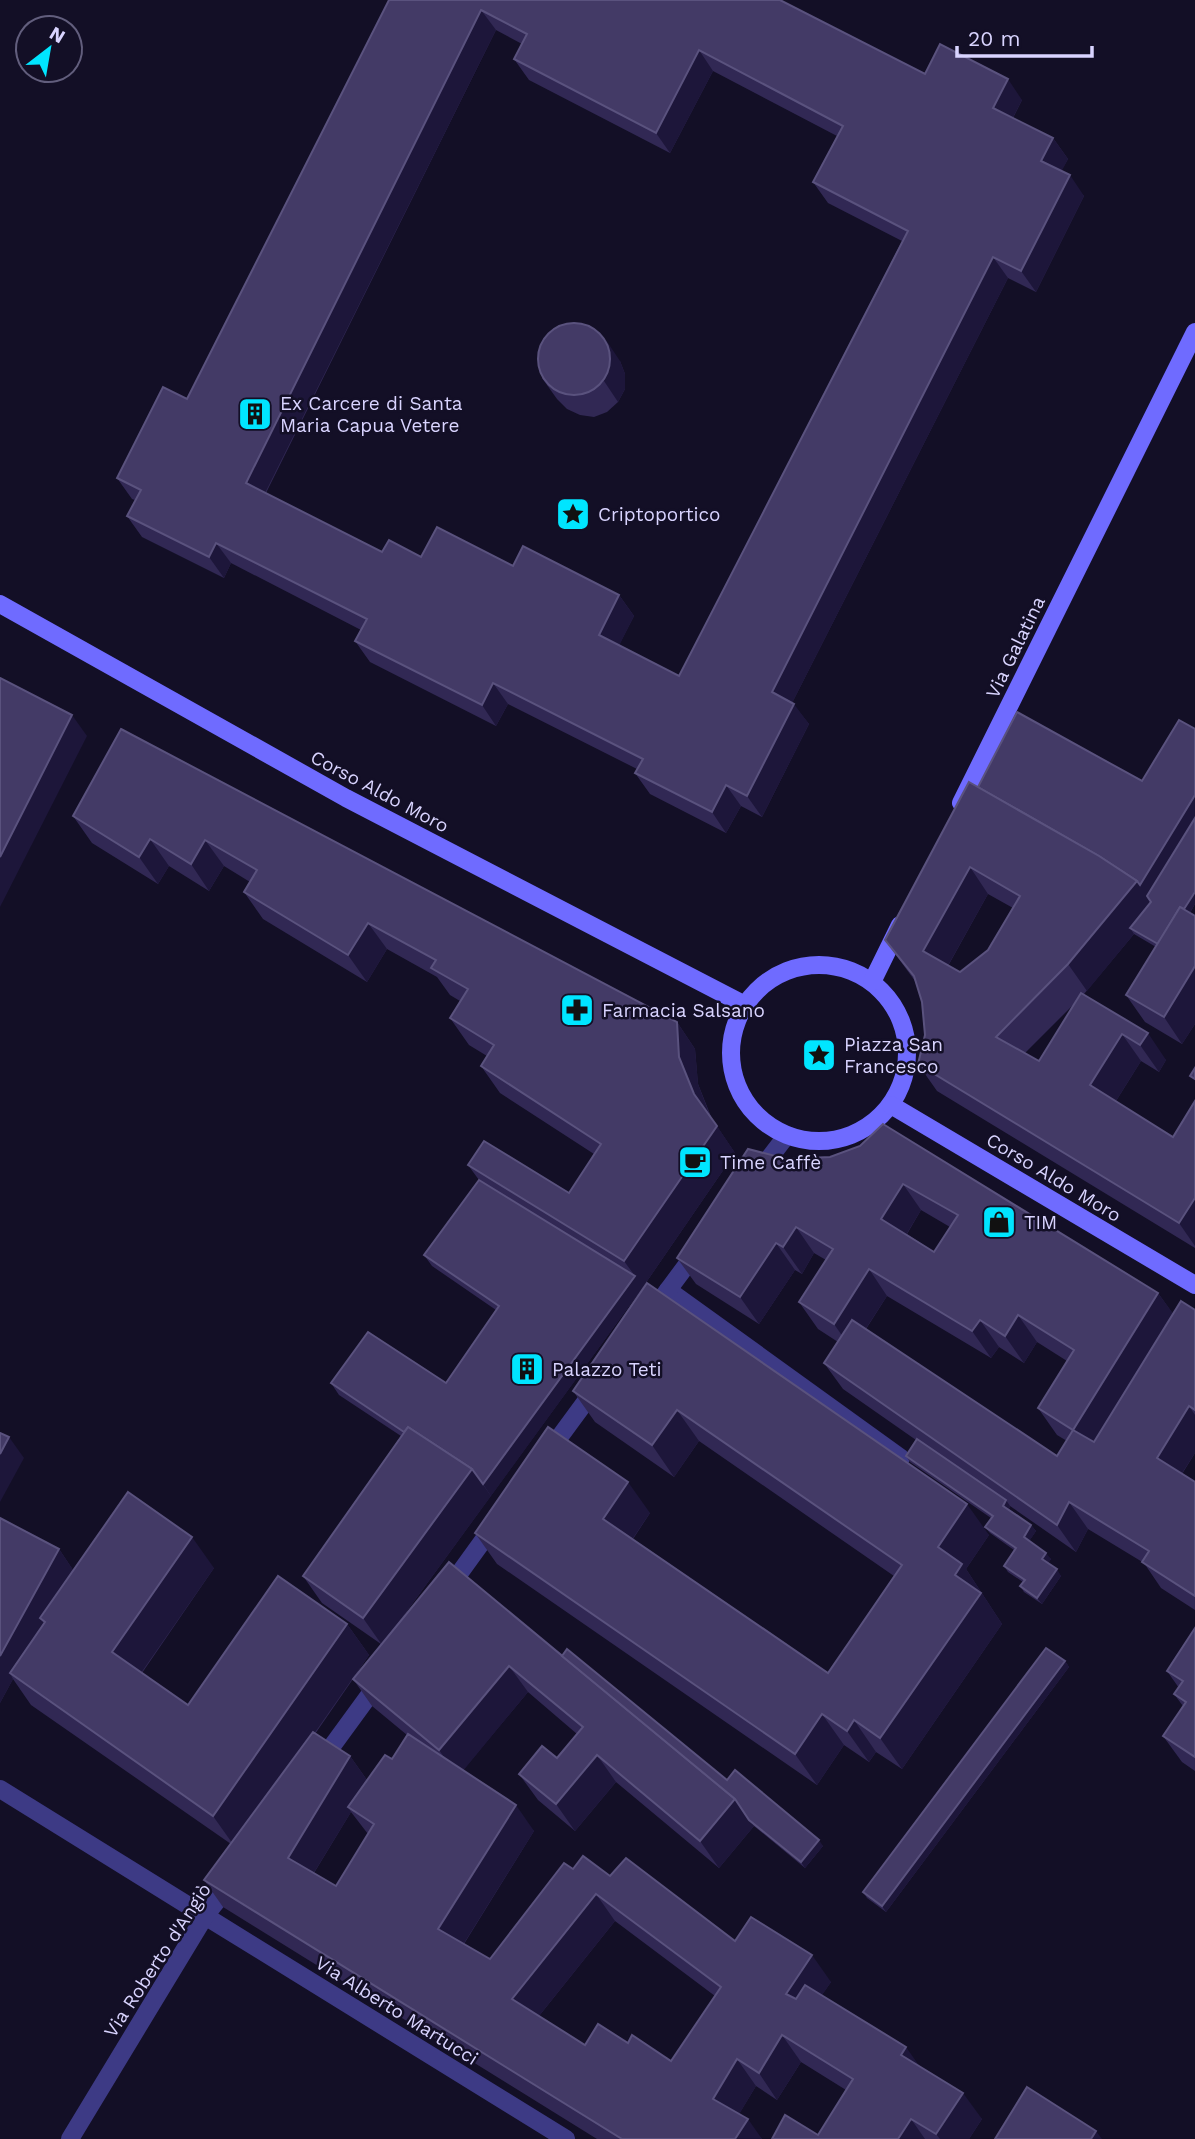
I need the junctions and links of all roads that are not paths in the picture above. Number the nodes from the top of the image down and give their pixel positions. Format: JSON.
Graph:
{"nodes":[{"id":1,"x":1195,"y":332,"type":"edge"},
{"id":2,"x":0,"y":604,"type":"edge"},
{"id":3,"x":953,"y":819,"type":"edge"},
{"id":4,"x":909,"y":907,"type":"edge"},
{"id":5,"x":872,"y":982,"type":"junction"},
{"id":6,"x":745,"y":1005,"type":"junction"},
{"id":7,"x":891,"y":1105,"type":"junction"},
{"id":8,"x":787,"y":1135,"type":"junction"},
{"id":9,"x":744,"y":1190,"type":"edge"},
{"id":10,"x":710,"y":1235,"type":"edge"},
{"id":11,"x":1195,"y":1285,"type":"edge"},
{"id":12,"x":667,"y":1290,"type":"junction"},
{"id":13,"x":643,"y":1323,"type":"edge"},
{"id":14,"x":610,"y":1368,"type":"edge"},
{"id":15,"x":901,"y":1458,"type":"edge"},
{"id":16,"x":537,"y":1468,"type":"edge"},
{"id":17,"x":504,"y":1512,"type":"edge"},
{"id":18,"x":439,"y":1601,"type":"edge"},
{"id":19,"x":390,"y":1668,"type":"edge"},
{"id":20,"x":308,"y":1779,"type":"edge"},
{"id":21,"x":0,"y":1789,"type":"edge"},
{"id":22,"x":243,"y":1868,"type":"edge"},
{"id":23,"x":205,"y":1916,"type":"junction"},
{"id":24,"x":70,"y":2139,"type":"edge"},
{"id":25,"x":566,"y":2139,"type":"edge"}],
"edges":[{"from":1,"to":3,"type":"main road","name":"Via Galatina"},
{"from":2,"to":6,"type":"main road","name":"Corso Aldo Moro"},
{"from":4,"to":5,"type":"main road"},
{"from":5,"to":6,"type":"main road"},
{"from":5,"to":7,"type":"main road"},
{"from":6,"to":8,"type":"main road"},
{"from":7,"to":8,"type":"main road"},
{"from":7,"to":11,"type":"main road","name":"Corso Aldo Moro"},
{"from":8,"to":9,"type":"street"},
{"from":10,"to":12,"type":"street"},
{"from":12,"to":13,"type":"street"},
{"from":12,"to":15,"type":"street"},
{"from":14,"to":16,"type":"street"},
{"from":17,"to":18,"type":"street"},
{"from":19,"to":20,"type":"street"},
{"from":21,"to":23,"type":"street","name":"Via Alberto Martucci"},
{"from":22,"to":23,"type":"street","name":"Via Roberto d'Angiò"},
{"from":23,"to":24,"type":"street","name":"Via Roberto d'Angiò"},
{"from":23,"to":25,"type":"street","name":"Via Alberto Martucci"}]}
